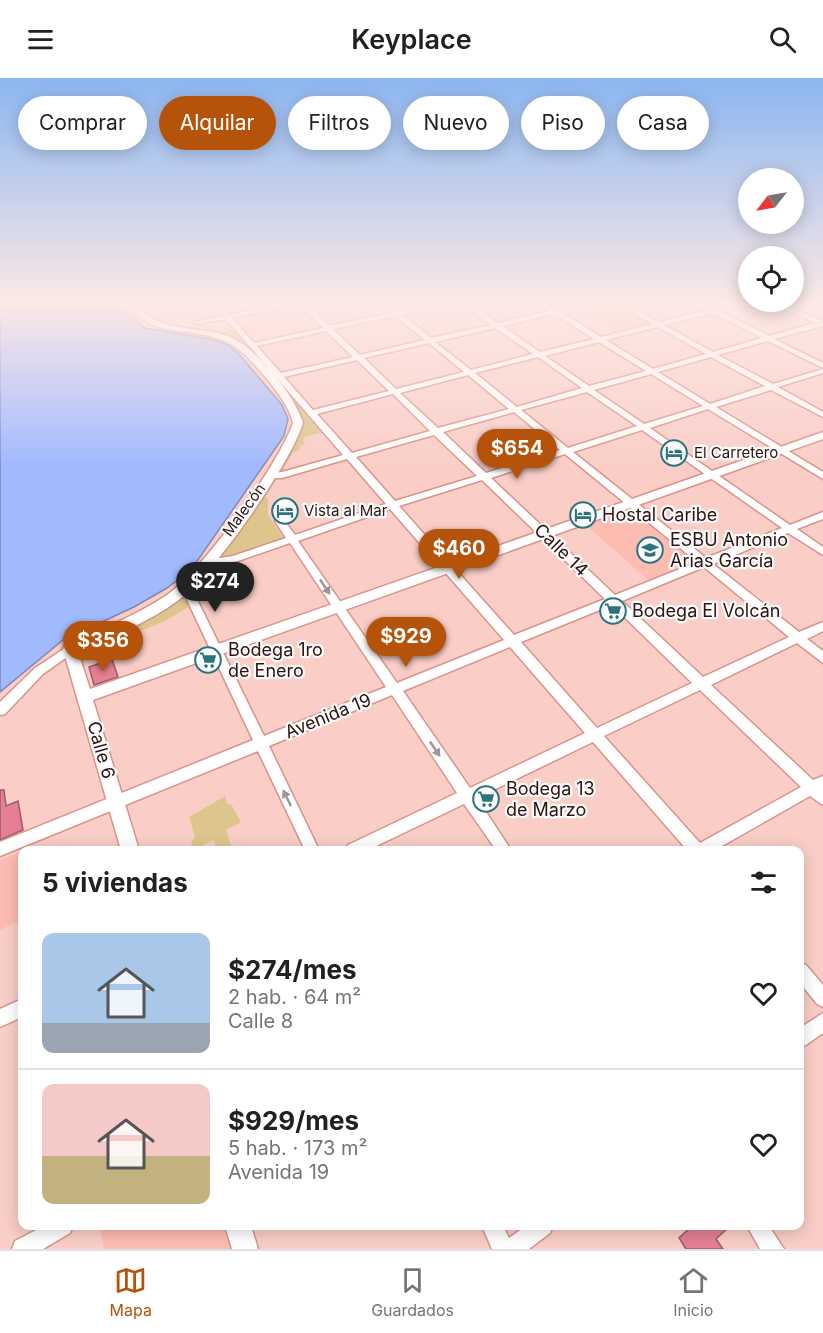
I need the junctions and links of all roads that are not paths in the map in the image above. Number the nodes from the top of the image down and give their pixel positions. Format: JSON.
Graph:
{"nodes":[{"id":1,"x":248,"y":357,"type":"edge"},
{"id":2,"x":262,"y":357,"type":"edge"},
{"id":3,"x":358,"y":357,"type":"joint"},
{"id":4,"x":449,"y":357,"type":"edge"},
{"id":5,"x":532,"y":357,"type":"edge"},
{"id":6,"x":541,"y":357,"type":"edge"},
{"id":7,"x":628,"y":357,"type":"edge"},
{"id":8,"x":703,"y":357,"type":"edge"},
{"id":9,"x":718,"y":357,"type":"edge"},
{"id":10,"x":805,"y":357,"type":"edge"},
{"id":11,"x":823,"y":366,"type":"edge"},
{"id":12,"x":651,"y":371,"type":"junction"},
{"id":13,"x":823,"y":371,"type":"edge"},
{"id":14,"x":469,"y":372,"type":"junction"},
{"id":15,"x":279,"y":376,"type":"junction"},
{"id":16,"x":772,"y":387,"type":"junction"},
{"id":17,"x":588,"y":389,"type":"junction"},
{"id":18,"x":394,"y":392,"type":"junction"},
{"id":19,"x":708,"y":406,"type":"junction"},
{"id":20,"x":514,"y":409,"type":"junction"},
{"id":21,"x":310,"y":413,"type":"junction"},
{"id":22,"x":823,"y":415,"type":"edge"},
{"id":23,"x":643,"y":426,"type":"junction"},
{"id":24,"x":436,"y":431,"type":"junction"},
{"id":25,"x":823,"y":435,"type":"edge"},
{"id":26,"x":779,"y":450,"type":"junction"},
{"id":27,"x":565,"y":451,"type":"junction"},
{"id":28,"x":349,"y":456,"type":"junction"},
{"id":29,"x":712,"y":474,"type":"junction"},
{"id":30,"x":269,"y":476,"type":"junction"},
{"id":31,"x":484,"y":476,"type":"junction"},
{"id":32,"x":823,"y":476,"type":"edge"},
{"id":33,"x":630,"y":503,"type":"junction"},
{"id":34,"x":393,"y":505,"type":"junction"},
{"id":35,"x":823,"y":515,"type":"edge"},
{"id":36,"x":280,"y":521,"type":"dead end"},
{"id":37,"x":789,"y":528,"type":"junction"},
{"id":38,"x":544,"y":534,"type":"junction"},
{"id":39,"x":292,"y":539,"type":"junction"},
{"id":40,"x":823,"y":552,"type":"edge"},
{"id":41,"x":704,"y":562,"type":"junction"},
{"id":42,"x":207,"y":563,"type":"junction"},
{"id":43,"x":448,"y":568,"type":"junction"},
{"id":44,"x":186,"y":587,"type":"junction"},
{"id":45,"x":614,"y":600,"type":"junction"},
{"id":46,"x":339,"y":607,"type":"junction"},
{"id":47,"x":823,"y":626,"type":"edge"},
{"id":48,"x":799,"y":638,"type":"junction"},
{"id":49,"x":513,"y":642,"type":"junction"},
{"id":50,"x":70,"y":649,"type":"junction"},
{"id":51,"x":217,"y":651,"type":"junction"},
{"id":52,"x":823,"y":658,"type":"edge"},
{"id":53,"x":702,"y":684,"type":"junction"},
{"id":54,"x":394,"y":689,"type":"junction"},
{"id":55,"x":86,"y":698,"type":"junction"},
{"id":56,"x":0,"y":710,"type":"edge"},
{"id":57,"x":594,"y":734,"type":"junction"},
{"id":58,"x":261,"y":743,"type":"junction"},
{"id":59,"x":820,"y":790,"type":"edge"},
{"id":60,"x":467,"y":796,"type":"junction"},
{"id":61,"x":116,"y":802,"type":"junction"},
{"id":62,"x":129,"y":846,"type":"edge"},
{"id":63,"x":310,"y":846,"type":"edge"},
{"id":64,"x":361,"y":846,"type":"edge"},
{"id":65,"x":501,"y":846,"type":"edge"},
{"id":66,"x":692,"y":846,"type":"edge"},
{"id":67,"x":710,"y":846,"type":"edge"},
{"id":68,"x":0,"y":849,"type":"edge"},
{"id":69,"x":804,"y":976,"type":"edge"},
{"id":70,"x":823,"y":998,"type":"edge"},
{"id":71,"x":18,"y":1010,"type":"edge"},
{"id":72,"x":0,"y":1018,"type":"edge"},
{"id":73,"x":823,"y":1022,"type":"edge"},
{"id":74,"x":804,"y":1036,"type":"edge"},
{"id":75,"x":56,"y":1230,"type":"edge"},
{"id":76,"x":239,"y":1230,"type":"edge"},
{"id":77,"x":494,"y":1230,"type":"edge"},
{"id":78,"x":537,"y":1230,"type":"edge"},
{"id":79,"x":761,"y":1230,"type":"edge"},
{"id":80,"x":23,"y":1249,"type":"edge"},
{"id":81,"x":245,"y":1249,"type":"edge"},
{"id":82,"x":503,"y":1249,"type":"edge"},
{"id":83,"x":511,"y":1249,"type":"edge"},
{"id":84,"x":773,"y":1249,"type":"edge"}],
"edges":[{"from":1,"to":30,"type":"main road","name":"Malecón"},
{"from":2,"to":15,"type":"street"},
{"from":3,"to":15,"type":"street"},
{"from":3,"to":18,"type":"street","name":"Calle 14"},
{"from":4,"to":14,"type":"street"},
{"from":5,"to":14,"type":"street"},
{"from":6,"to":17,"type":"street"},
{"from":7,"to":12,"type":"street"},
{"from":8,"to":12,"type":"street"},
{"from":9,"to":16,"type":"street"},
{"from":10,"to":11,"type":"street"},
{"from":12,"to":17,"type":"street"},
{"from":12,"to":19,"type":"street"},
{"from":13,"to":16,"type":"street"},
{"from":14,"to":18,"type":"street"},
{"from":14,"to":20,"type":"street"},
{"from":15,"to":21,"type":"street"},
{"from":16,"to":19,"type":"street"},
{"from":16,"to":22,"type":"street"},
{"from":17,"to":20,"type":"street"},
{"from":17,"to":23,"type":"street"},
{"from":18,"to":21,"type":"street"},
{"from":18,"to":24,"type":"street","name":"Calle 14"},
{"from":19,"to":23,"type":"street"},
{"from":19,"to":26,"type":"street"},
{"from":20,"to":24,"type":"street"},
{"from":20,"to":27,"type":"street"},
{"from":21,"to":28,"type":"street"},
{"from":23,"to":27,"type":"street"},
{"from":23,"to":29,"type":"street"},
{"from":24,"to":28,"type":"street"},
{"from":24,"to":31,"type":"street","name":"Calle 14"},
{"from":25,"to":26,"type":"main road"},
{"from":26,"to":29,"type":"main road"},
{"from":26,"to":32,"type":"street"},
{"from":27,"to":31,"type":"street"},
{"from":27,"to":33,"type":"street"},
{"from":28,"to":30,"type":"street"},
{"from":28,"to":34,"type":"street"},
{"from":29,"to":33,"type":"main road"},
{"from":29,"to":37,"type":"street"},
{"from":30,"to":42,"type":"main road","name":"Malecón"},
{"from":31,"to":34,"type":"street"},
{"from":31,"to":38,"type":"street","name":"Calle 14"},
{"from":33,"to":38,"type":"main road"},
{"from":33,"to":41,"type":"street"},
{"from":34,"to":39,"type":"street"},
{"from":34,"to":43,"type":"street"},
{"from":35,"to":37,"type":"street","name":"Avenida 19"},
{"from":36,"to":39,"type":"street"},
{"from":37,"to":40,"type":"street"},
{"from":37,"to":41,"type":"street","name":"Avenida 19"},
{"from":38,"to":43,"type":"main road"},
{"from":38,"to":45,"type":"street","name":"Calle 14"},
{"from":39,"to":42,"type":"street"},
{"from":39,"to":46,"type":"street","one_way":true},
{"from":41,"to":45,"type":"street","name":"Avenida 19"},
{"from":41,"to":48,"type":"street"},
{"from":42,"to":44,"type":"main road","name":"Malecón"},
{"from":43,"to":46,"type":"main road"},
{"from":43,"to":49,"type":"street"},
{"from":44,"to":50,"type":"main road","name":"Malecón"},
{"from":44,"to":51,"type":"street"},
{"from":45,"to":49,"type":"street","name":"Avenida 19"},
{"from":45,"to":53,"type":"street","name":"Calle 14"},
{"from":46,"to":51,"type":"main road"},
{"from":46,"to":54,"type":"street"},
{"from":47,"to":48,"type":"street"},
{"from":48,"to":52,"type":"street"},
{"from":48,"to":53,"type":"street"},
{"from":49,"to":54,"type":"street","name":"Avenida 19"},
{"from":49,"to":57,"type":"street"},
{"from":50,"to":55,"type":"main road","name":"Calle 6"},
{"from":50,"to":56,"type":"street","name":"Malecón"},
{"from":51,"to":55,"type":"main road"},
{"from":51,"to":58,"type":"street"},
{"from":53,"to":57,"type":"street"},
{"from":53,"to":59,"type":"street","name":"Calle 14"},
{"from":54,"to":58,"type":"street","name":"Avenida 19"},
{"from":54,"to":60,"type":"street","one_way":true},
{"from":55,"to":61,"type":"main road","name":"Calle 6"},
{"from":57,"to":60,"type":"street"},
{"from":57,"to":66,"type":"street"},
{"from":58,"to":61,"type":"street","name":"Avenida 19"},
{"from":63,"to":58,"type":"street","one_way":true},
{"from":59,"to":67,"type":"street"},
{"from":60,"to":64,"type":"street"},
{"from":60,"to":65,"type":"street"},
{"from":61,"to":62,"type":"main road","name":"Calle 6"},
{"from":61,"to":68,"type":"street","name":"Avenida 19"},
{"from":69,"to":70,"type":"street"},
{"from":71,"to":72,"type":"street"},
{"from":73,"to":74,"type":"street"},
{"from":75,"to":80,"type":"street"},
{"from":76,"to":81,"type":"main road"},
{"from":77,"to":82,"type":"street"},
{"from":78,"to":83,"type":"street"},
{"from":79,"to":84,"type":"street"}]}
